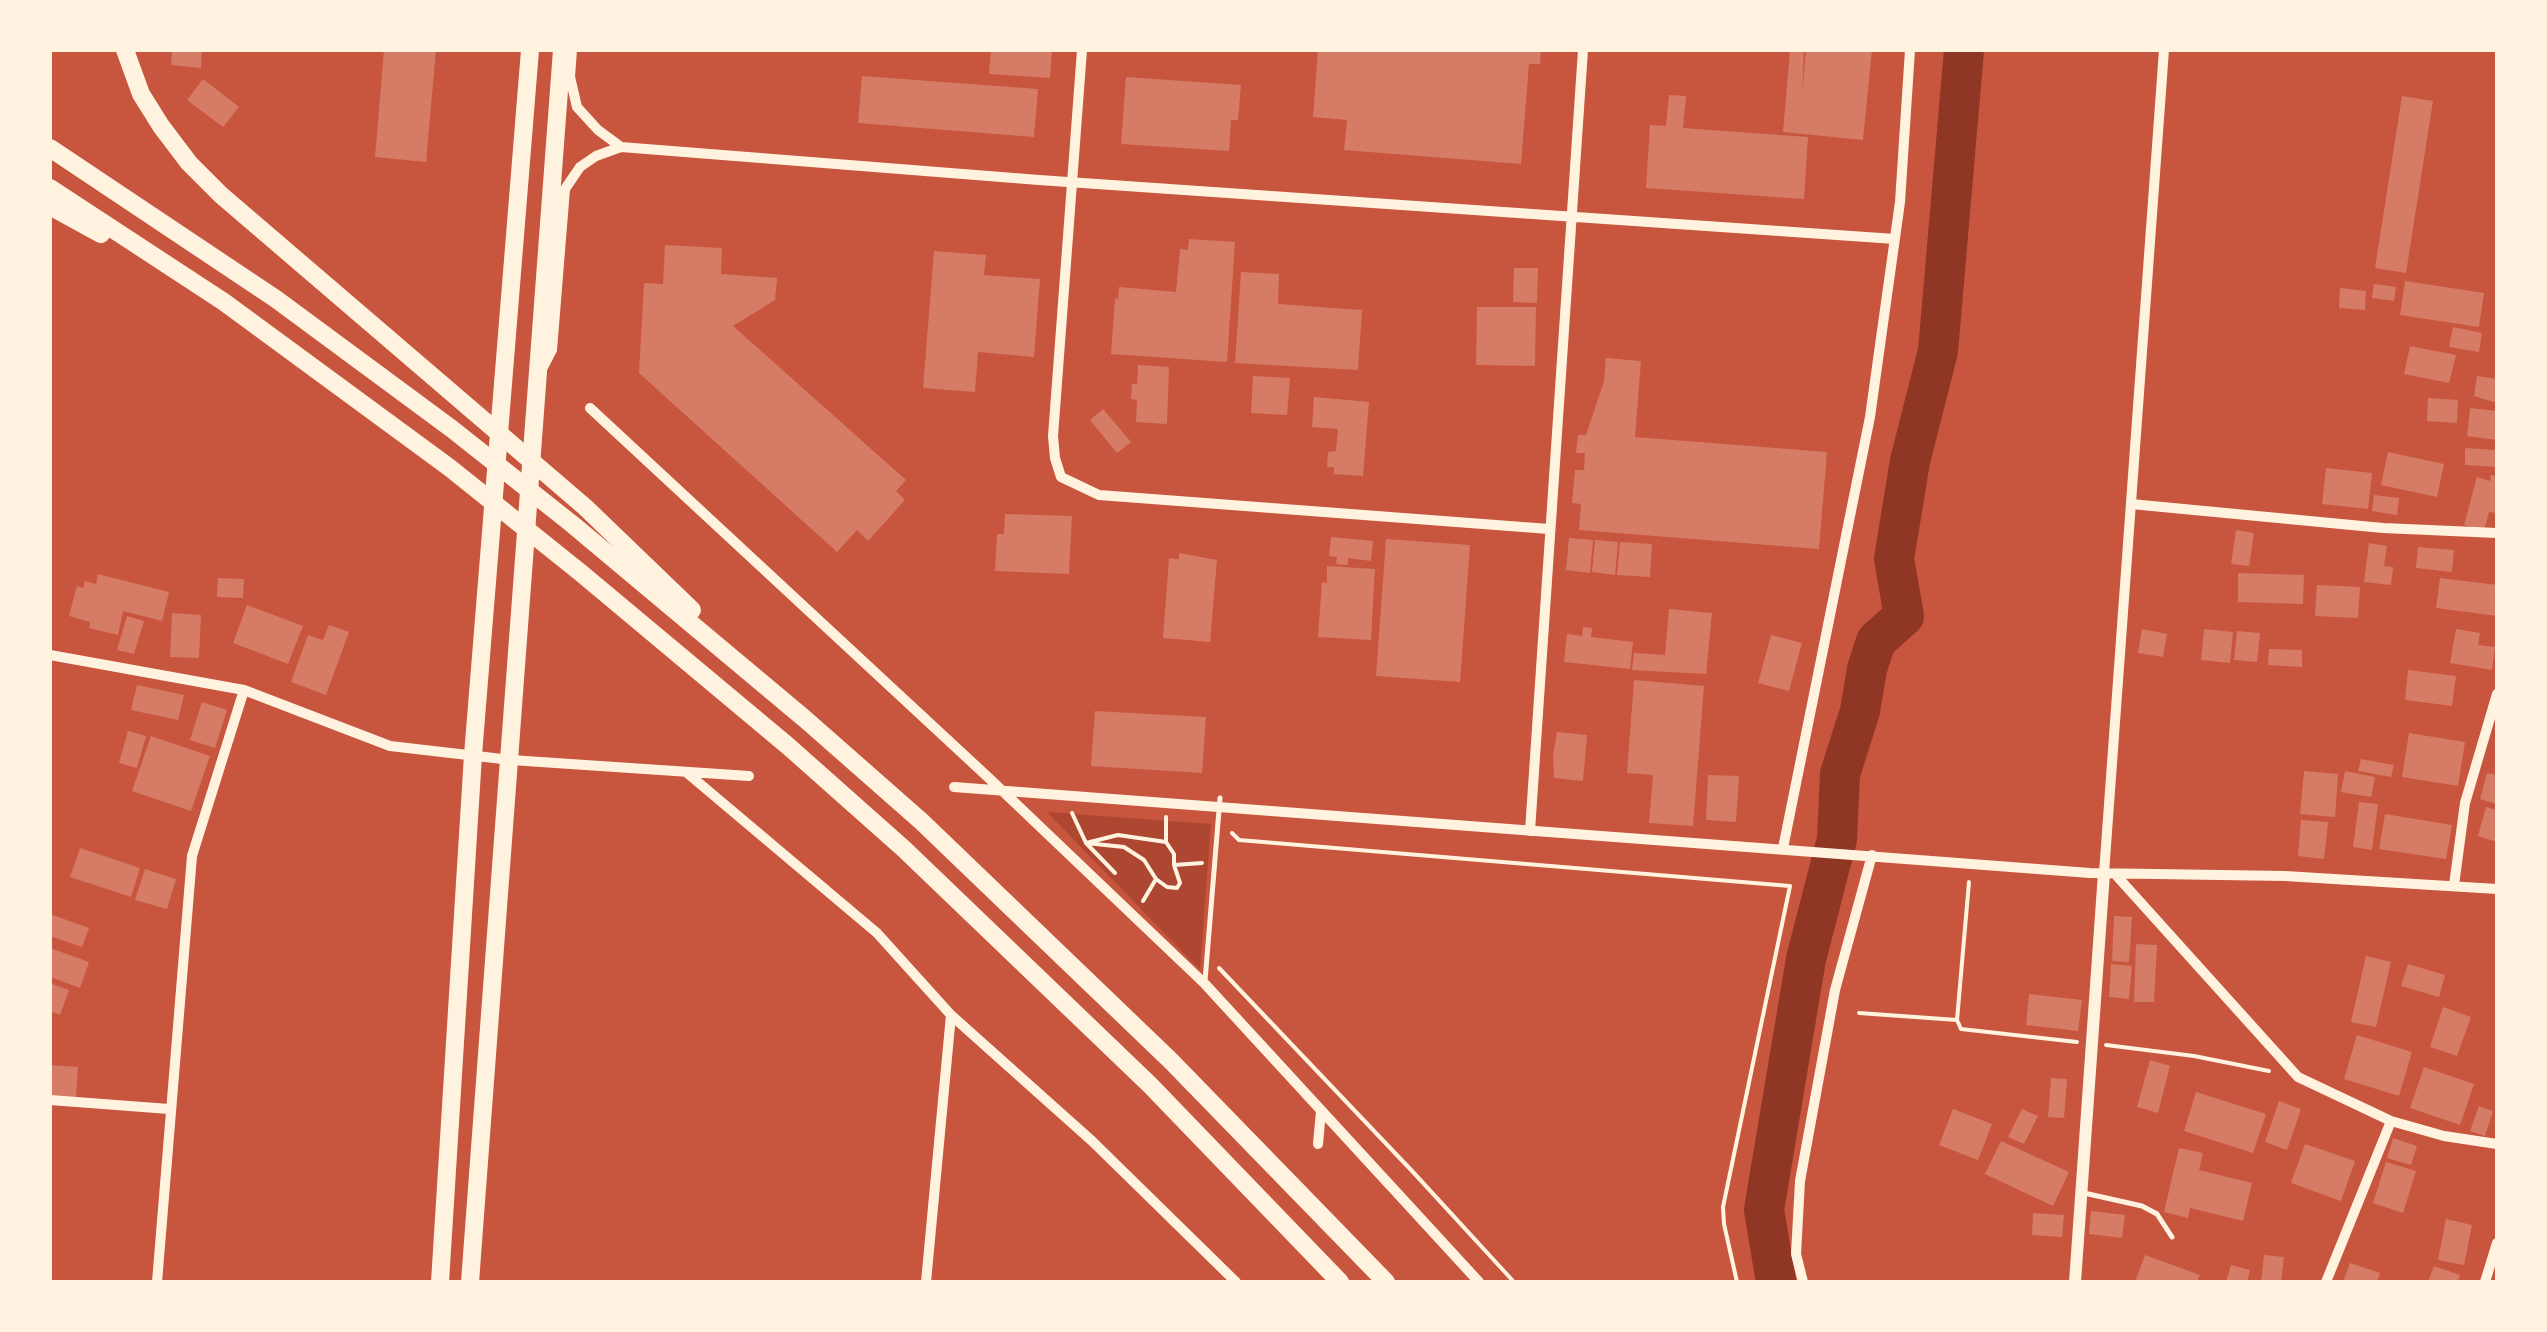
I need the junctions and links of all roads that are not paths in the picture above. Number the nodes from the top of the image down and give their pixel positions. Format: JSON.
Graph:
{"nodes":[{"id":1,"x":125,"y":50,"type":"edge"},
{"id":2,"x":530,"y":50,"type":"edge"},
{"id":3,"x":562,"y":50,"type":"edge"},
{"id":4,"x":572,"y":50,"type":"edge"},
{"id":5,"x":1082,"y":50,"type":"edge"},
{"id":6,"x":1583,"y":50,"type":"edge"},
{"id":7,"x":1910,"y":50,"type":"edge"},
{"id":8,"x":2164,"y":50,"type":"edge"},
{"id":9,"x":621,"y":146,"type":"junction"},
{"id":10,"x":50,"y":148,"type":"edge"},
{"id":11,"x":1072,"y":183,"type":"junction"},
{"id":12,"x":50,"y":188,"type":"edge"},
{"id":13,"x":50,"y":206,"type":"edge"},
{"id":14,"x":1570,"y":217,"type":"junction"},
{"id":15,"x":1895,"y":239,"type":"junction"},
{"id":16,"x":224,"y":302,"type":"junction"},
{"id":17,"x":538,"y":375,"type":"junction"},
{"id":18,"x":590,"y":408,"type":"dead end"},
{"id":19,"x":2131,"y":504,"type":"junction"},
{"id":20,"x":1549,"y":529,"type":"junction"},
{"id":21,"x":2497,"y":533,"type":"edge"},
{"id":22,"x":50,"y":654,"type":"edge"},
{"id":23,"x":244,"y":690,"type":"junction"},
{"id":24,"x":2497,"y":694,"type":"edge"},
{"id":25,"x":2495,"y":709,"type":"edge"},
{"id":26,"x":806,"y":719,"type":"junction"},
{"id":27,"x":473,"y":755,"type":"junction"},
{"id":28,"x":511,"y":760,"type":"junction"},
{"id":29,"x":686,"y":772,"type":"junction"},
{"id":30,"x":749,"y":776,"type":"dead end"},
{"id":31,"x":954,"y":787,"type":"dead end"},
{"id":32,"x":1001,"y":790,"type":"junction"},
{"id":33,"x":1220,"y":802,"type":"junction"},
{"id":34,"x":1530,"y":831,"type":"junction"},
{"id":35,"x":1782,"y":848,"type":"junction"},
{"id":36,"x":1872,"y":855,"type":"junction"},
{"id":37,"x":2110,"y":874,"type":"junction"},
{"id":38,"x":2454,"y":885,"type":"junction"},
{"id":39,"x":2497,"y":889,"type":"edge"},
{"id":40,"x":1205,"y":984,"type":"junction"},
{"id":41,"x":951,"y":1015,"type":"junction"},
{"id":42,"x":50,"y":1100,"type":"edge"},
{"id":43,"x":169,"y":1109,"type":"junction"},
{"id":44,"x":1321,"y":1111,"type":"junction"},
{"id":45,"x":2392,"y":1121,"type":"junction"},
{"id":46,"x":2496,"y":1141,"type":"edge"},
{"id":47,"x":1318,"y":1144,"type":"dead end"},
{"id":48,"x":2082,"y":1192,"type":"junction"},
{"id":49,"x":2172,"y":1237,"type":"dead end"},
{"id":50,"x":2497,"y":1243,"type":"edge"},
{"id":51,"x":157,"y":1282,"type":"edge"},
{"id":52,"x":440,"y":1282,"type":"edge"},
{"id":53,"x":470,"y":1282,"type":"edge"},
{"id":54,"x":926,"y":1282,"type":"edge"},
{"id":55,"x":1236,"y":1282,"type":"edge"},
{"id":56,"x":1340,"y":1282,"type":"edge"},
{"id":57,"x":1386,"y":1282,"type":"edge"},
{"id":58,"x":1478,"y":1282,"type":"edge"},
{"id":59,"x":1803,"y":1282,"type":"edge"},
{"id":60,"x":2075,"y":1282,"type":"edge"},
{"id":61,"x":2326,"y":1282,"type":"edge"},
{"id":62,"x":2485,"y":1282,"type":"edge"}],
"edges":[{"from":1,"to":26,"type":"highway"},
{"from":2,"to":27,"type":"highway"},
{"from":3,"to":17,"type":"highway"},
{"from":4,"to":9,"type":"street"},
{"from":5,"to":11,"type":"street"},
{"from":6,"to":14,"type":"street"},
{"from":7,"to":15,"type":"street"},
{"from":8,"to":19,"type":"street"},
{"from":9,"to":11,"type":"street"},
{"from":9,"to":17,"type":"street"},
{"from":10,"to":26,"type":"highway"},
{"from":11,"to":14,"type":"street"},
{"from":11,"to":20,"type":"street"},
{"from":12,"to":16,"type":"highway"},
{"from":13,"to":16,"type":"highway"},
{"from":14,"to":15,"type":"street"},
{"from":14,"to":20,"type":"street"},
{"from":15,"to":35,"type":"street"},
{"from":16,"to":56,"type":"highway"},
{"from":17,"to":28,"type":"highway"},
{"from":18,"to":32,"type":"street"},
{"from":19,"to":21,"type":"street"},
{"from":19,"to":37,"type":"street"},
{"from":20,"to":34,"type":"street"},
{"from":22,"to":23,"type":"street"},
{"from":23,"to":27,"type":"street"},
{"from":23,"to":43,"type":"street"},
{"from":24,"to":25,"type":"street"},
{"from":25,"to":38,"type":"street"},
{"from":26,"to":57,"type":"highway"},
{"from":27,"to":28,"type":"street"},
{"from":27,"to":52,"type":"highway"},
{"from":28,"to":29,"type":"street"},
{"from":28,"to":53,"type":"highway"},
{"from":29,"to":30,"type":"street"},
{"from":29,"to":41,"type":"street"},
{"from":31,"to":32,"type":"street"},
{"from":32,"to":33,"type":"street"},
{"from":32,"to":40,"type":"street"},
{"from":33,"to":34,"type":"street"},
{"from":33,"to":40,"type":"lane"},
{"from":34,"to":35,"type":"street"},
{"from":35,"to":36,"type":"street"},
{"from":36,"to":37,"type":"street"},
{"from":36,"to":59,"type":"street"},
{"from":37,"to":38,"type":"street"},
{"from":37,"to":45,"type":"street"},
{"from":37,"to":48,"type":"street"},
{"from":38,"to":39,"type":"street"},
{"from":40,"to":44,"type":"street"},
{"from":41,"to":54,"type":"street"},
{"from":41,"to":55,"type":"street"},
{"from":42,"to":43,"type":"street"},
{"from":43,"to":51,"type":"street"},
{"from":44,"to":47,"type":"street"},
{"from":44,"to":58,"type":"street"},
{"from":45,"to":46,"type":"street"},
{"from":45,"to":61,"type":"street"},
{"from":48,"to":49,"type":"lane"},
{"from":48,"to":60,"type":"street"},
{"from":50,"to":62,"type":"street"}]}
